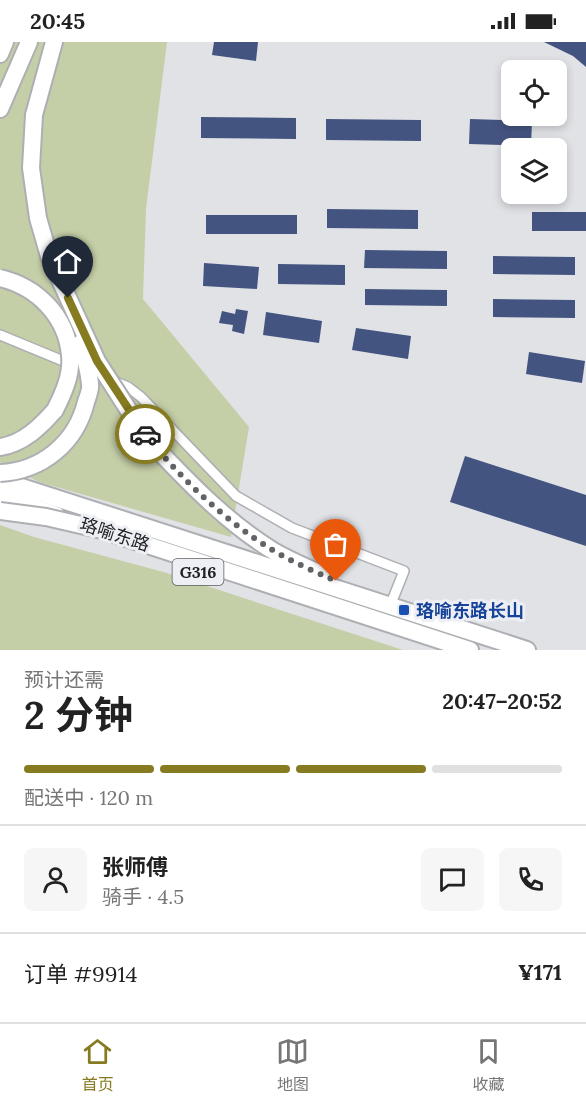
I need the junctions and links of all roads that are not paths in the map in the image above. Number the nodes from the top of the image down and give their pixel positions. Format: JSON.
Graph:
{"nodes":[{"id":1,"x":5,"y":42,"type":"edge"},
{"id":2,"x":29,"y":42,"type":"edge"},
{"id":3,"x":54,"y":42,"type":"edge"},
{"id":4,"x":0,"y":54,"type":"edge"},
{"id":5,"x":0,"y":109,"type":"edge"},
{"id":6,"x":49,"y":256,"type":"junction"},
{"id":7,"x":0,"y":278,"type":"edge"},
{"id":8,"x":0,"y":335,"type":"edge"},
{"id":9,"x":0,"y":447,"type":"edge"},
{"id":10,"x":0,"y":473,"type":"edge"},
{"id":11,"x":0,"y":480,"type":"edge"},
{"id":12,"x":0,"y":495,"type":"edge"},
{"id":13,"x":0,"y":506,"type":"edge"},
{"id":14,"x":0,"y":511,"type":"edge"},
{"id":15,"x":99,"y":529,"type":"junction"},
{"id":16,"x":390,"y":606,"type":"junction"},
{"id":17,"x":399,"y":627,"type":"junction"},
{"id":18,"x":470,"y":650,"type":"edge"},
{"id":19,"x":526,"y":650,"type":"edge"}],
"edges":[{"from":1,"to":4,"type":"highway"},
{"from":2,"to":5,"type":"highway"},
{"from":3,"to":6,"type":"highway","bridge":true},
{"from":6,"to":10,"type":"highway","bridge":true},
{"from":6,"to":16,"type":"highway","bridge":true},
{"from":7,"to":9,"type":"highway","bridge":true},
{"from":8,"to":16,"type":"street"},
{"from":11,"to":16,"type":"highway","number":"G316"},
{"from":12,"to":15,"type":"highway","name":"珞喻东路","number":"G316","bridge":true},
{"from":13,"to":17,"type":"highway","number":"G316"},
{"from":14,"to":15,"type":"highway","bridge":true},
{"from":15,"to":17,"type":"highway","name":"珞喻东路","number":"G316"},
{"from":16,"to":19,"type":"highway","number":"G316"},
{"from":17,"to":18,"type":"highway","name":"珞喻东路","number":"G316"}]}
